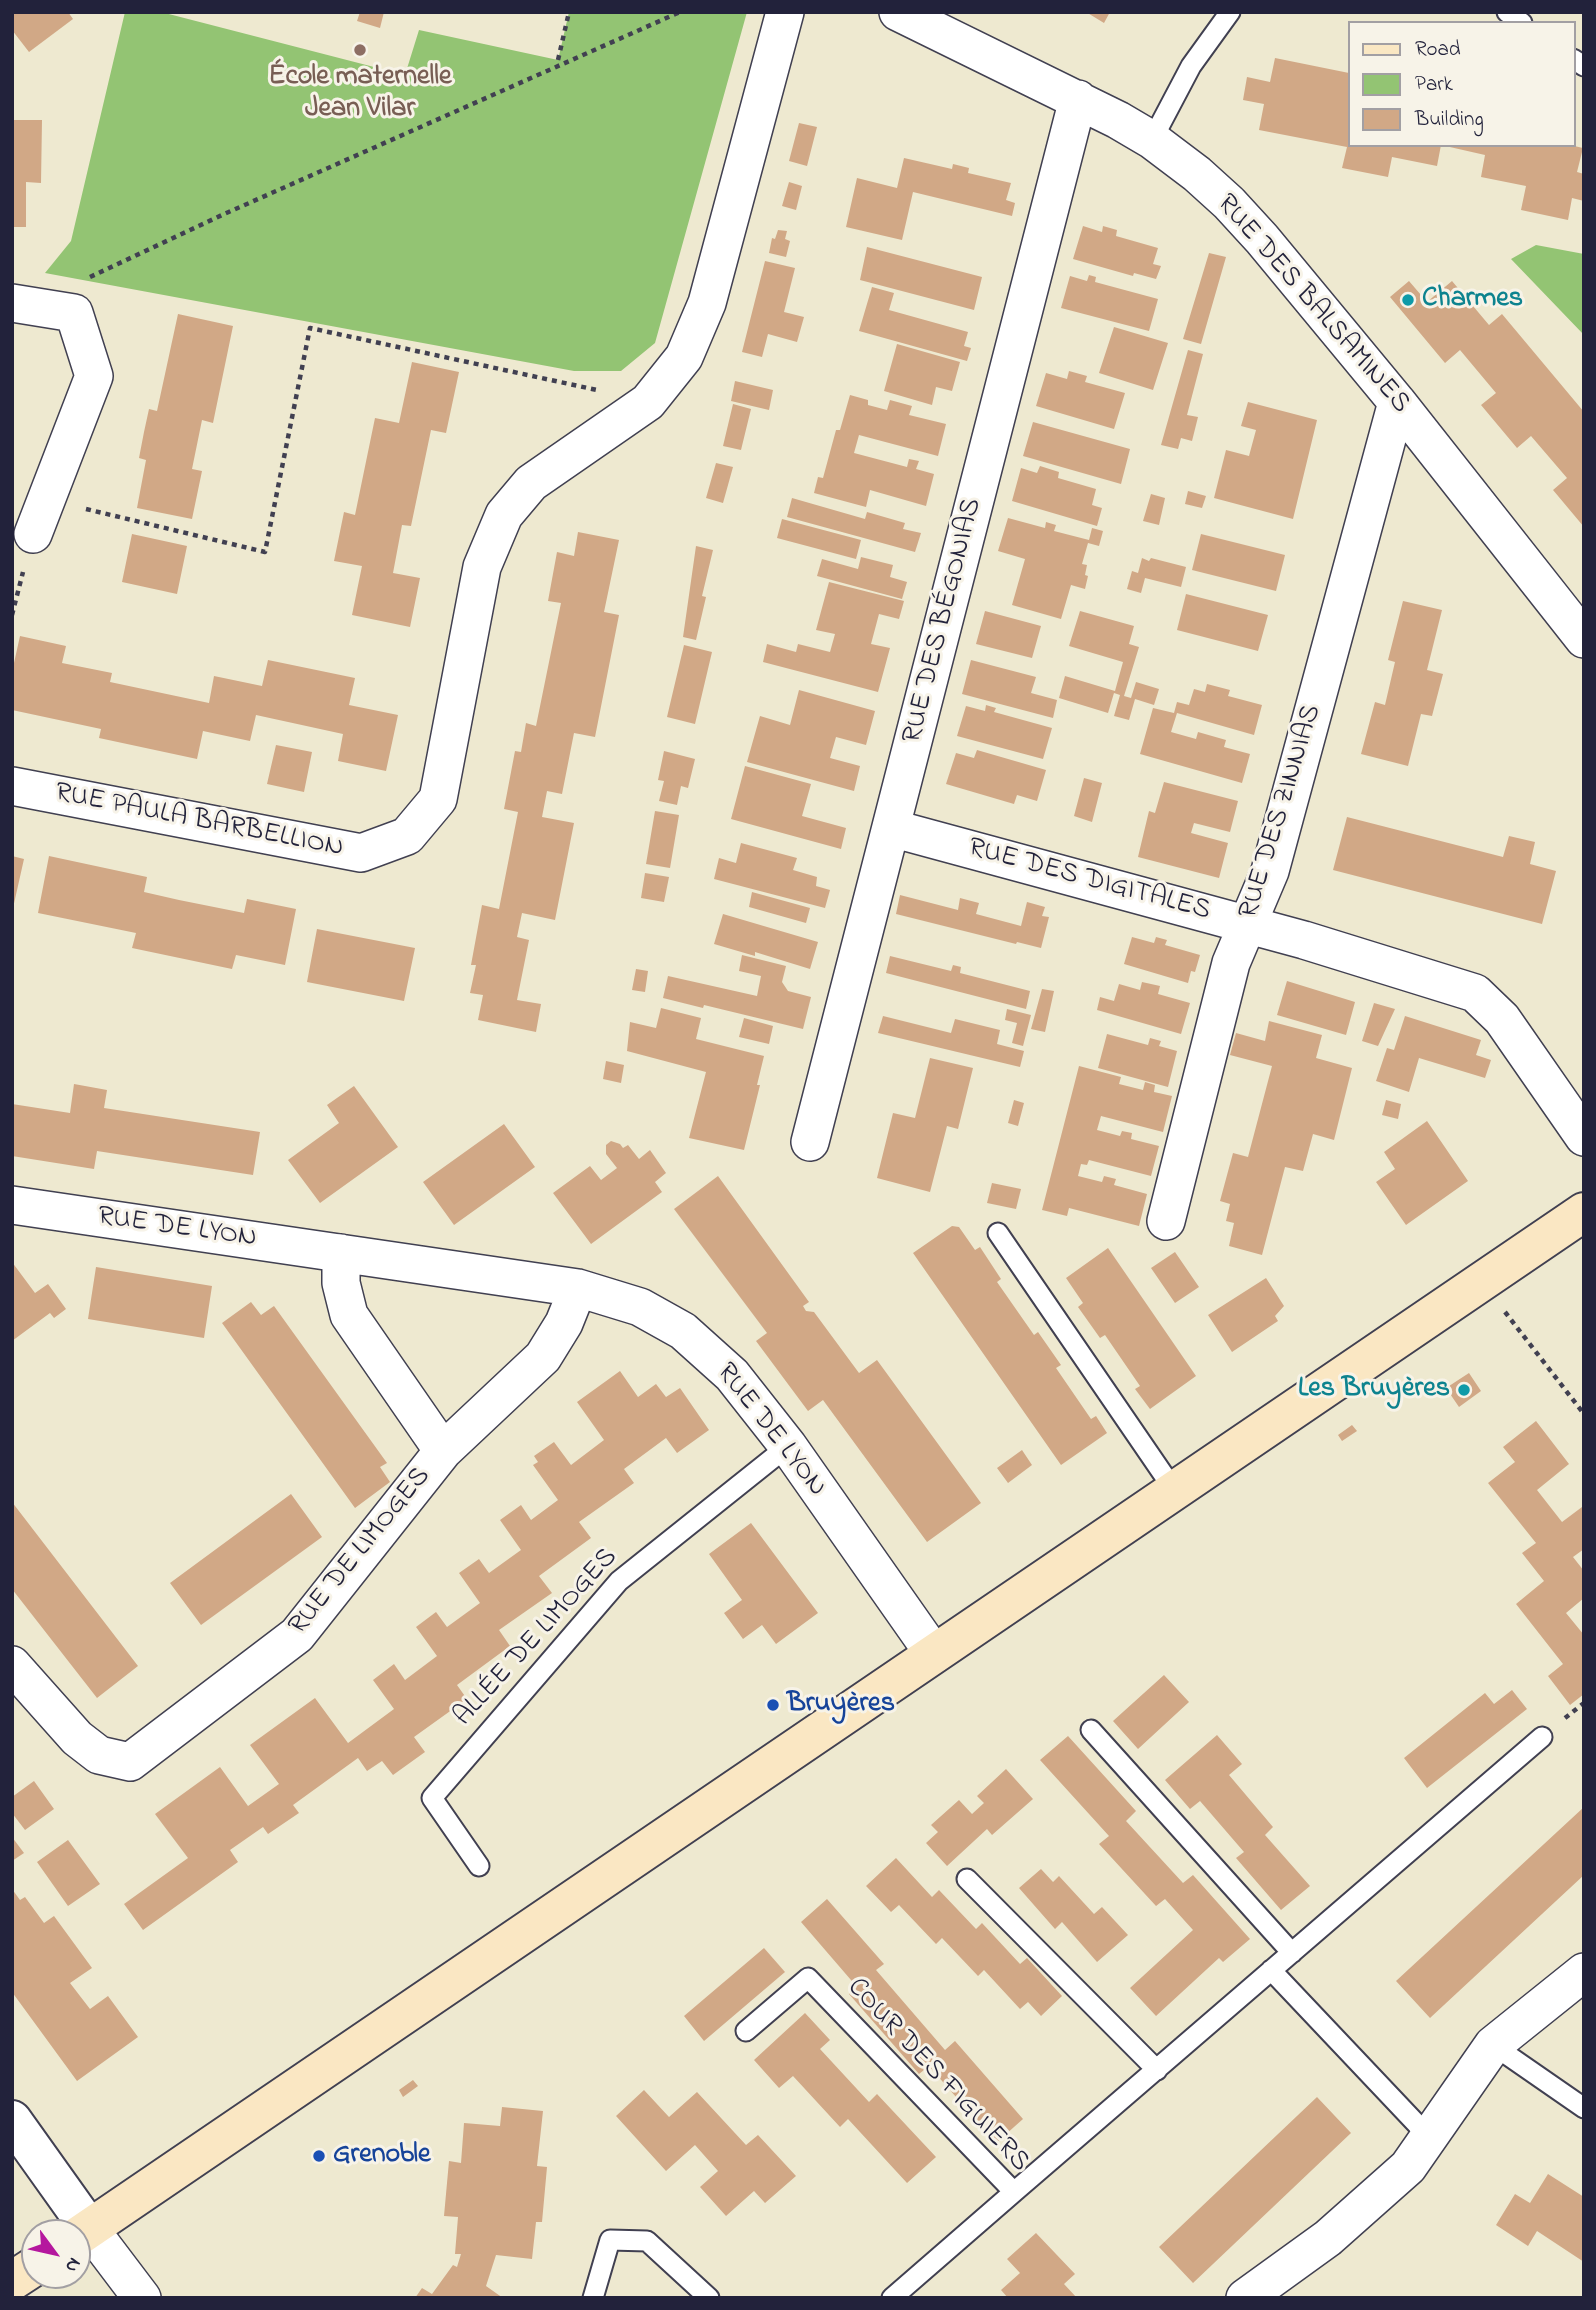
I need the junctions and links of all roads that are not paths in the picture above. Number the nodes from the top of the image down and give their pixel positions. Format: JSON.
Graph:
{"nodes":[{"id":1,"x":785,"y":12,"type":"edge"},
{"id":2,"x":898,"y":12,"type":"edge"},
{"id":3,"x":1230,"y":12,"type":"edge"},
{"id":4,"x":1078,"y":99,"type":"junction"},
{"id":5,"x":1152,"y":140,"type":"junction"},
{"id":6,"x":20,"y":304,"type":"edge"},
{"id":7,"x":1397,"y":402,"type":"junction"},
{"id":8,"x":33,"y":534,"type":"dead end"},
{"id":9,"x":1584,"y":639,"type":"edge"},
{"id":10,"x":12,"y":786,"type":"edge"},
{"id":11,"x":891,"y":828,"type":"junction"},
{"id":12,"x":1249,"y":924,"type":"junction"},
{"id":13,"x":1584,"y":1138,"type":"edge"},
{"id":14,"x":810,"y":1142,"type":"dead end"},
{"id":15,"x":12,"y":1205,"type":"edge"},
{"id":16,"x":1584,"y":1212,"type":"edge"},
{"id":17,"x":1166,"y":1221,"type":"dead end"},
{"id":18,"x":998,"y":1233,"type":"dead end"},
{"id":19,"x":341,"y":1253,"type":"junction"},
{"id":20,"x":578,"y":1288,"type":"junction"},
{"id":21,"x":788,"y":1446,"type":"junction"},
{"id":22,"x":443,"y":1451,"type":"junction"},
{"id":23,"x":1174,"y":1490,"type":"junction"},
{"id":24,"x":934,"y":1654,"type":"junction"},
{"id":25,"x":12,"y":1665,"type":"edge"},
{"id":26,"x":1091,"y":1730,"type":"dead end"},
{"id":27,"x":1542,"y":1737,"type":"dead end"},
{"id":28,"x":480,"y":1866,"type":"dead end"},
{"id":29,"x":967,"y":1879,"type":"dead end"},
{"id":30,"x":1292,"y":1953,"type":"junction"},
{"id":31,"x":1271,"y":1970,"type":"junction"},
{"id":32,"x":1584,"y":1972,"type":"edge"},
{"id":33,"x":746,"y":2031,"type":"dead end"},
{"id":34,"x":1493,"y":2045,"type":"junction"},
{"id":35,"x":1157,"y":2070,"type":"junction"},
{"id":36,"x":1584,"y":2108,"type":"edge"},
{"id":37,"x":12,"y":2119,"type":"edge"},
{"id":38,"x":1429,"y":2137,"type":"junction"},
{"id":39,"x":1014,"y":2192,"type":"junction"},
{"id":40,"x":74,"y":2219,"type":"edge"},
{"id":41,"x":91,"y":2228,"type":"edge"},
{"id":42,"x":91,"y":2242,"type":"edge"},
{"id":43,"x":899,"y":2296,"type":"edge"},
{"id":44,"x":142,"y":2298,"type":"edge"},
{"id":45,"x":593,"y":2298,"type":"edge"},
{"id":46,"x":709,"y":2298,"type":"edge"},
{"id":47,"x":1245,"y":2298,"type":"edge"}],
"edges":[{"from":1,"to":10,"type":"street","name":"RUE PAULA BARBELLION"},
{"from":2,"to":4,"type":"street","name":"RUE DES BALSAMINES"},
{"from":3,"to":5,"type":"lane"},
{"from":4,"to":5,"type":"street","name":"RUE DES BALSAMINES"},
{"from":4,"to":11,"type":"street","name":"RUE DES BÉGONIAS"},
{"from":5,"to":7,"type":"street","name":"RUE DES BALSAMINES"},
{"from":6,"to":8,"type":"street"},
{"from":7,"to":9,"type":"street","name":"RUE DES BALSAMINES"},
{"from":7,"to":12,"type":"street","name":"RUE DES ZINNIAS"},
{"from":11,"to":12,"type":"street","name":"RUE DES DIGITALES"},
{"from":11,"to":14,"type":"street","name":"RUE DES BÉGONIAS"},
{"from":12,"to":13,"type":"street","name":"RUE DES DIGITALES"},
{"from":12,"to":17,"type":"street","name":"RUE DES ZINNIAS"},
{"from":15,"to":19,"type":"street","name":"RUE DE LYON"},
{"from":16,"to":23,"type":"main road"},
{"from":18,"to":23,"type":"lane"},
{"from":19,"to":20,"type":"street","name":"RUE DE LYON"},
{"from":19,"to":22,"type":"street"},
{"from":20,"to":21,"type":"street","name":"RUE DE LYON"},
{"from":20,"to":22,"type":"street","name":"RUE DE LIMOGES"},
{"from":21,"to":24,"type":"street","name":"RUE DE LYON"},
{"from":21,"to":28,"type":"lane","name":"ALLÉE DE LIMOGES"},
{"from":22,"to":25,"type":"street","name":"RUE DE LIMOGES"},
{"from":23,"to":24,"type":"main road"},
{"from":24,"to":41,"type":"main road"},
{"from":26,"to":30,"type":"lane"},
{"from":27,"to":30,"type":"lane"},
{"from":29,"to":35,"type":"lane"},
{"from":30,"to":31,"type":"lane"},
{"from":31,"to":35,"type":"lane"},
{"from":31,"to":38,"type":"lane"},
{"from":32,"to":34,"type":"street"},
{"from":33,"to":39,"type":"lane","name":"COUR DES FIGUIERS"},
{"from":34,"to":36,"type":"lane"},
{"from":34,"to":38,"type":"street"},
{"from":35,"to":39,"type":"lane"},
{"from":37,"to":40,"type":"street"},
{"from":38,"to":47,"type":"street"},
{"from":39,"to":43,"type":"lane","name":"COUR DES FIGUIERS"},
{"from":42,"to":44,"type":"street"},
{"from":45,"to":46,"type":"lane"}]}
